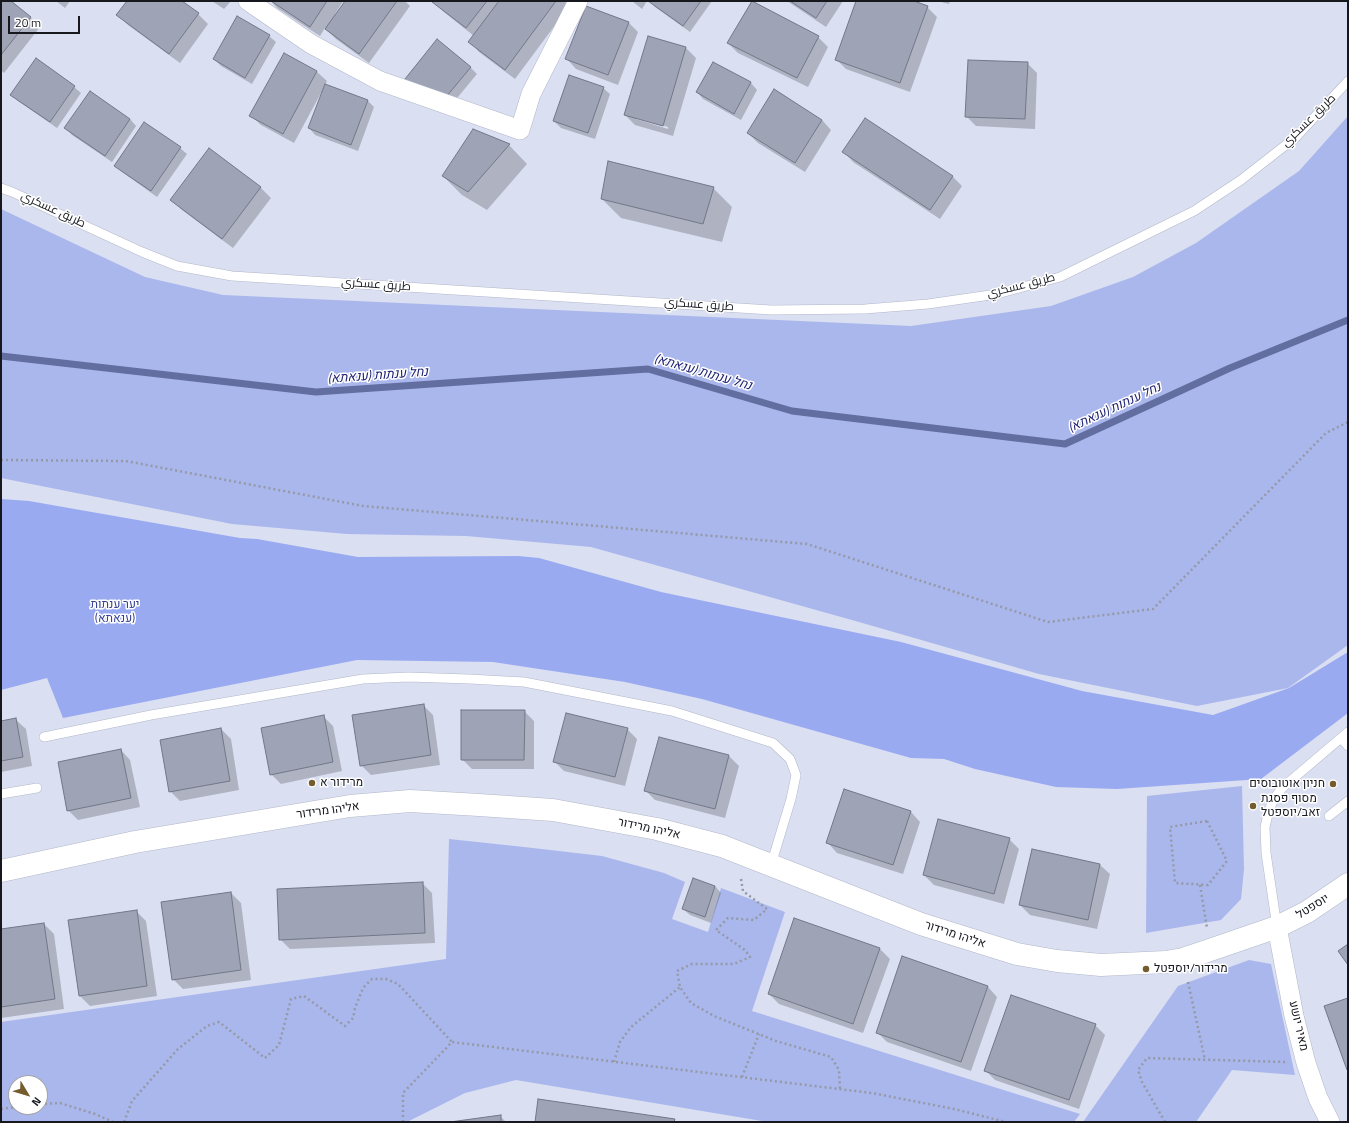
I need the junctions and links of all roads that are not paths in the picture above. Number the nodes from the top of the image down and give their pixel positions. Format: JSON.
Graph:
{"nodes":[{"id":1,"x":248,"y":1,"type":"edge"},
{"id":2,"x":578,"y":1,"type":"edge"},
{"id":3,"x":1348,"y":81,"type":"edge"},
{"id":4,"x":1,"y":188,"type":"edge"},
{"id":5,"x":1344,"y":735,"type":"edge"},
{"id":6,"x":44,"y":737,"type":"dead end"},
{"id":7,"x":1348,"y":746,"type":"edge"},
{"id":8,"x":37,"y":788,"type":"dead end"},
{"id":9,"x":1,"y":794,"type":"edge"},
{"id":10,"x":1348,"y":801,"type":"edge"},
{"id":11,"x":1329,"y":816,"type":"dead end"},
{"id":12,"x":770,"y":865,"type":"junction"},
{"id":13,"x":1,"y":871,"type":"edge"},
{"id":14,"x":1348,"y":884,"type":"edge"},
{"id":15,"x":1277,"y":927,"type":"junction"},
{"id":16,"x":1330,"y":1122,"type":"edge"}],
"edges":[{"from":1,"to":2,"type":"street"},
{"from":3,"to":4,"type":"lane","name":"طريق عسكري"},
{"from":5,"to":7,"type":"lane"},
{"from":5,"to":15,"type":"lane"},
{"from":6,"to":12,"type":"lane"},
{"from":8,"to":9,"type":"lane"},
{"from":10,"to":11,"type":"lane"},
{"from":12,"to":13,"type":"street","name":"אליהו מרידור"},
{"from":12,"to":15,"type":"street","name":"אליהו מרידור"},
{"from":14,"to":15,"type":"street","name":"יוספטל"},
{"from":15,"to":16,"type":"street","name":"מאיר יושע"}]}
